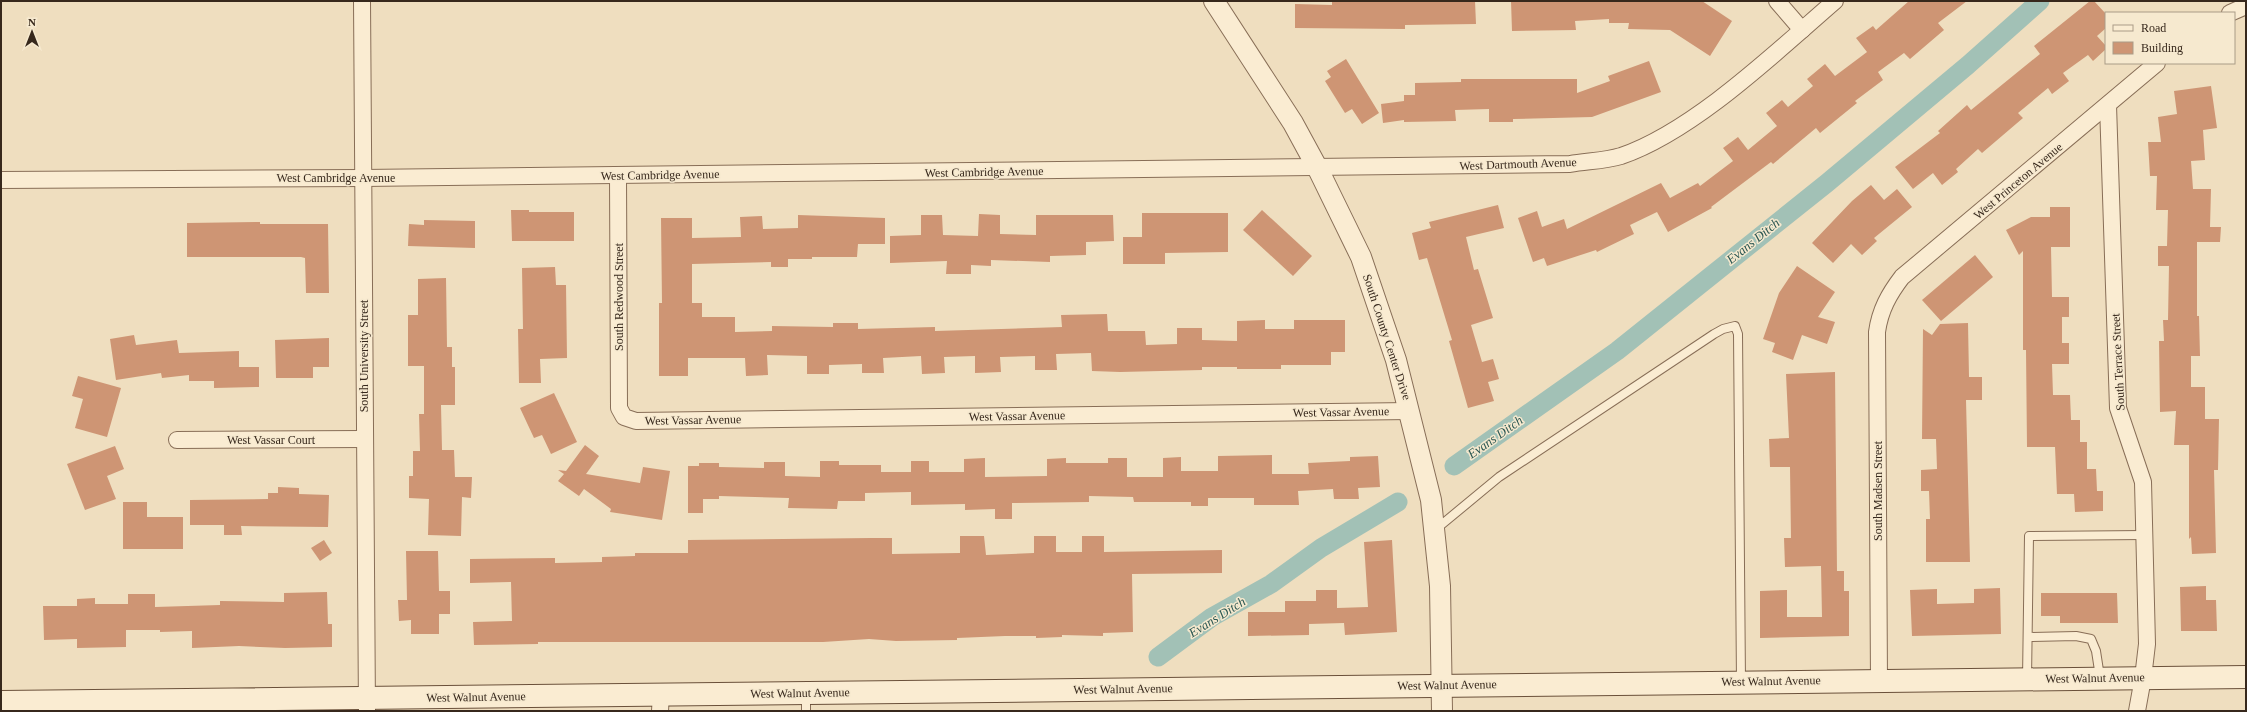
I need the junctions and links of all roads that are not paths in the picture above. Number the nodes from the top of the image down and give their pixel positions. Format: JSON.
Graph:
{"nodes":[{"id":1,"x":362,"y":1,"type":"edge"},
{"id":2,"x":1214,"y":1,"type":"edge"},
{"id":3,"x":1777,"y":1,"type":"edge"},
{"id":4,"x":1835,"y":1,"type":"edge"},
{"id":5,"x":2246,"y":6,"type":"edge"},
{"id":6,"x":2232,"y":12,"type":"edge"},
{"id":7,"x":1802,"y":30,"type":"junction"},
{"id":8,"x":2156,"y":64,"type":"edge"},
{"id":9,"x":2108,"y":105,"type":"junction"},
{"id":10,"x":1318,"y":169,"type":"junction"},
{"id":11,"x":618,"y":176,"type":"junction"},
{"id":12,"x":363,"y":178,"type":"junction"},
{"id":13,"x":1,"y":180,"type":"edge"},
{"id":14,"x":1884,"y":304,"type":"joint"},
{"id":15,"x":1410,"y":411,"type":"junction"},
{"id":16,"x":624,"y":417,"type":"joint"},
{"id":17,"x":364,"y":439,"type":"junction"},
{"id":18,"x":177,"y":440,"type":"dead end"},
{"id":19,"x":1434,"y":531,"type":"junction"},
{"id":20,"x":2144,"y":535,"type":"junction"},
{"id":21,"x":2028,"y":636,"type":"junction"},
{"id":22,"x":2246,"y":677,"type":"edge"},
{"id":23,"x":2100,"y":678,"type":"junction"},
{"id":24,"x":2144,"y":678,"type":"junction"},
{"id":25,"x":2027,"y":679,"type":"junction"},
{"id":26,"x":1879,"y":680,"type":"junction"},
{"id":27,"x":1741,"y":682,"type":"junction"},
{"id":28,"x":1442,"y":686,"type":"junction"},
{"id":29,"x":1,"y":702,"type":"edge"},
{"id":30,"x":806,"y":702,"type":"edge"},
{"id":31,"x":660,"y":703,"type":"edge"},
{"id":32,"x":367,"y":705,"type":"edge"},
{"id":33,"x":134,"y":706,"type":"edge"},
{"id":34,"x":1442,"y":711,"type":"edge"},
{"id":35,"x":2137,"y":711,"type":"edge"}],
"edges":[{"from":1,"to":12,"type":"street","name":"South University Street"},
{"from":2,"to":10,"type":"street","name":"South County Center Drive"},
{"from":3,"to":7,"type":"street"},
{"from":4,"to":7,"type":"street","name":"West Dartmouth Avenue"},
{"from":5,"to":6,"type":"street"},
{"from":7,"to":10,"type":"street","name":"West Dartmouth Avenue"},
{"from":8,"to":9,"type":"street","name":"West Princeton Avenue"},
{"from":9,"to":14,"type":"street","name":"West Princeton Avenue"},
{"from":9,"to":20,"type":"street","name":"South Terrace Street"},
{"from":10,"to":11,"type":"street","name":"West Cambridge Avenue"},
{"from":10,"to":15,"type":"street","name":"South County Center Drive"},
{"from":11,"to":12,"type":"street","name":"West Cambridge Avenue"},
{"from":11,"to":16,"type":"street","name":"South Redwood Street"},
{"from":12,"to":13,"type":"street","name":"West Cambridge Avenue"},
{"from":12,"to":17,"type":"street","name":"South University Street"},
{"from":14,"to":26,"type":"street","name":"South Madsen Street"},
{"from":15,"to":16,"type":"street","name":"West Vassar Avenue"},
{"from":15,"to":19,"type":"street","name":"South County Center Drive"},
{"from":17,"to":18,"type":"street","name":"West Vassar Court"},
{"from":17,"to":32,"type":"street","name":"South University Street"},
{"from":19,"to":27,"type":"lane"},
{"from":19,"to":28,"type":"street","name":"South County Center Drive"},
{"from":20,"to":21,"type":"lane"},
{"from":20,"to":24,"type":"street","name":"South Terrace Street"},
{"from":21,"to":23,"type":"lane"},
{"from":21,"to":25,"type":"lane"},
{"from":22,"to":24,"type":"main road","name":"West Walnut Avenue"},
{"from":23,"to":24,"type":"main road","name":"West Walnut Avenue"},
{"from":23,"to":25,"type":"main road","name":"West Walnut Avenue"},
{"from":24,"to":35,"type":"street","name":"South Terrace Street"},
{"from":25,"to":26,"type":"main road","name":"West Walnut Avenue"},
{"from":26,"to":27,"type":"main road","name":"West Walnut Avenue"},
{"from":27,"to":28,"type":"main road","name":"West Walnut Avenue"},
{"from":28,"to":30,"type":"main road","name":"West Walnut Avenue"},
{"from":28,"to":34,"type":"street","name":"South County Center Drive"},
{"from":29,"to":33,"type":"main road","name":"West Walnut Avenue"},
{"from":30,"to":31,"type":"main road","name":"West Walnut Avenue"},
{"from":31,"to":32,"type":"main road","name":"West Walnut Avenue"},
{"from":32,"to":33,"type":"main road","name":"West Walnut Avenue"}]}
